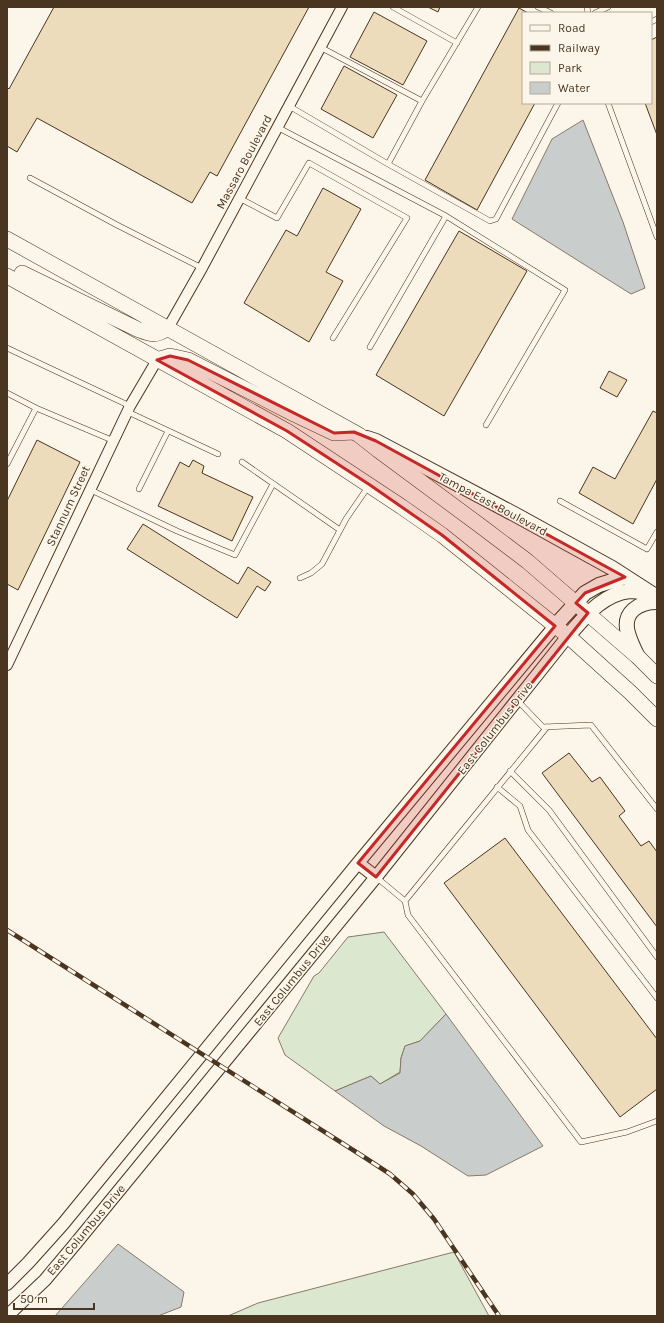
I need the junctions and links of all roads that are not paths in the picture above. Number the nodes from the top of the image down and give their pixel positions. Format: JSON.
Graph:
{"nodes":[{"id":1,"x":342,"y":7,"type":"edge"},
{"id":2,"x":393,"y":7,"type":"edge"},
{"id":3,"x":478,"y":7,"type":"edge"},
{"id":4,"x":538,"y":7,"type":"edge"},
{"id":5,"x":608,"y":7,"type":"edge"},
{"id":6,"x":550,"y":12,"type":"edge"},
{"id":7,"x":597,"y":12,"type":"edge"},
{"id":8,"x":457,"y":43,"type":"junction"},
{"id":9,"x":320,"y":47,"type":"junction"},
{"id":10,"x":422,"y":101,"type":"junction"},
{"id":11,"x":557,"y":104,"type":"edge"},
{"id":12,"x":608,"y":104,"type":"edge"},
{"id":13,"x":289,"y":106,"type":"junction"},
{"id":14,"x":277,"y":127,"type":"junction"},
{"id":15,"x":388,"y":164,"type":"junction"},
{"id":16,"x":30,"y":178,"type":"dead end"},
{"id":17,"x":239,"y":198,"type":"junction"},
{"id":18,"x":446,"y":216,"type":"junction"},
{"id":19,"x":657,"y":237,"type":"edge"},
{"id":20,"x":7,"y":239,"type":"edge"},
{"id":21,"x":7,"y":266,"type":"edge"},
{"id":22,"x":202,"y":268,"type":"junction"},
{"id":23,"x":7,"y":276,"type":"edge"},
{"id":24,"x":168,"y":328,"type":"junction"},
{"id":25,"x":333,"y":338,"type":"dead end"},
{"id":26,"x":370,"y":347,"type":"dead end"},
{"id":27,"x":7,"y":348,"type":"edge"},
{"id":28,"x":157,"y":360,"type":"junction"},
{"id":29,"x":7,"y":393,"type":"edge"},
{"id":30,"x":36,"y":408,"type":"junction"},
{"id":31,"x":129,"y":409,"type":"junction"},
{"id":32,"x":486,"y":425,"type":"dead end"},
{"id":33,"x":168,"y":431,"type":"junction"},
{"id":34,"x":356,"y":433,"type":"junction"},
{"id":35,"x":114,"y":441,"type":"junction"},
{"id":36,"x":218,"y":454,"type":"dead end"},
{"id":37,"x":242,"y":462,"type":"dead end"},
{"id":38,"x":7,"y":464,"type":"edge"},
{"id":39,"x":273,"y":484,"type":"junction"},
{"id":40,"x":370,"y":485,"type":"junction"},
{"id":41,"x":139,"y":489,"type":"dead end"},
{"id":42,"x":91,"y":490,"type":"junction"},
{"id":43,"x":560,"y":501,"type":"dead end"},
{"id":44,"x":340,"y":530,"type":"junction"},
{"id":45,"x":657,"y":532,"type":"edge"},
{"id":46,"x":625,"y":577,"type":"junction"},
{"id":47,"x":300,"y":578,"type":"dead end"},
{"id":48,"x":655,"y":597,"type":"edge"},
{"id":49,"x":576,"y":602,"type":"junction"},
{"id":50,"x":588,"y":614,"type":"junction"},
{"id":51,"x":555,"y":626,"type":"junction"},
{"id":52,"x":568,"y":636,"type":"junction"},
{"id":53,"x":638,"y":657,"type":"junction"},
{"id":54,"x":7,"y":663,"type":"edge"},
{"id":55,"x":657,"y":676,"type":"edge"},
{"id":56,"x":517,"y":700,"type":"junction"},
{"id":57,"x":657,"y":719,"type":"edge"},
{"id":58,"x":547,"y":727,"type":"junction"},
{"id":59,"x":510,"y":771,"type":"junction"},
{"id":60,"x":497,"y":787,"type":"junction"},
{"id":61,"x":657,"y":809,"type":"edge"},
{"id":62,"x":358,"y":863,"type":"junction"},
{"id":63,"x":376,"y":877,"type":"junction"},
{"id":64,"x":405,"y":901,"type":"junction"},
{"id":65,"x":657,"y":957,"type":"edge"},
{"id":66,"x":657,"y":998,"type":"edge"},
{"id":67,"x":657,"y":1121,"type":"edge"},
{"id":68,"x":7,"y":1284,"type":"edge"},
{"id":69,"x":7,"y":1316,"type":"edge"}],
"edges":[{"from":1,"to":9,"type":"street","name":"Massaro Boulevard"},
{"from":2,"to":8,"type":"lane"},
{"from":3,"to":8,"type":"lane"},
{"from":4,"to":6,"type":"lane"},
{"from":5,"to":7,"type":"lane"},
{"from":8,"to":10,"type":"lane"},
{"from":9,"to":10,"type":"lane"},
{"from":9,"to":13,"type":"street","name":"Massaro Boulevard"},
{"from":10,"to":15,"type":"lane"},
{"from":11,"to":15,"type":"lane"},
{"from":12,"to":19,"type":"lane"},
{"from":13,"to":14,"type":"street","name":"Massaro Boulevard"},
{"from":13,"to":15,"type":"lane"},
{"from":14,"to":17,"type":"street","name":"Massaro Boulevard"},
{"from":14,"to":18,"type":"lane"},
{"from":16,"to":22,"type":"lane"},
{"from":17,"to":22,"type":"street","name":"Massaro Boulevard"},
{"from":17,"to":25,"type":"lane"},
{"from":18,"to":26,"type":"lane"},
{"from":18,"to":32,"type":"lane"},
{"from":20,"to":24,"type":"main road"},
{"from":21,"to":24,"type":"main road"},
{"from":22,"to":24,"type":"street","name":"Massaro Boulevard"},
{"from":23,"to":28,"type":"main road"},
{"from":24,"to":34,"type":"main road"},
{"from":27,"to":31,"type":"lane"},
{"from":28,"to":31,"type":"street","name":"Stannum Street"},
{"from":28,"to":34,"type":"main road"},
{"from":28,"to":40,"type":"main road"},
{"from":29,"to":30,"type":"lane"},
{"from":30,"to":35,"type":"lane"},
{"from":30,"to":38,"type":"lane"},
{"from":31,"to":33,"type":"lane"},
{"from":31,"to":35,"type":"street","name":"Stannum Street"},
{"from":33,"to":36,"type":"lane"},
{"from":33,"to":41,"type":"lane"},
{"from":34,"to":46,"type":"main road","name":"Tampa East Boulevard"},
{"from":34,"to":49,"type":"main road"},
{"from":35,"to":42,"type":"street","name":"Stannum Street"},
{"from":37,"to":39,"type":"lane"},
{"from":39,"to":42,"type":"lane"},
{"from":39,"to":44,"type":"lane"},
{"from":40,"to":44,"type":"lane"},
{"from":40,"to":51,"type":"main road"},
{"from":42,"to":54,"type":"street","name":"Stannum Street"},
{"from":43,"to":45,"type":"lane"},
{"from":44,"to":47,"type":"lane"},
{"from":46,"to":48,"type":"main road","name":"Tampa East Boulevard"},
{"from":46,"to":49,"type":"main road"},
{"from":48,"to":50,"type":"main road"},
{"from":48,"to":53,"type":"main road"},
{"from":49,"to":50,"type":"main road"},
{"from":49,"to":51,"type":"main road"},
{"from":50,"to":52,"type":"main road"},
{"from":50,"to":53,"type":"main road"},
{"from":51,"to":52,"type":"main road"},
{"from":51,"to":62,"type":"street","name":"East Columbus Drive"},
{"from":52,"to":56,"type":"street","name":"East Columbus Drive"},
{"from":52,"to":57,"type":"main road"},
{"from":53,"to":55,"type":"main road"},
{"from":56,"to":58,"type":"lane"},
{"from":56,"to":63,"type":"street","name":"East Columbus Drive"},
{"from":58,"to":59,"type":"lane"},
{"from":58,"to":61,"type":"lane"},
{"from":59,"to":60,"type":"lane"},
{"from":59,"to":65,"type":"lane"},
{"from":60,"to":64,"type":"lane"},
{"from":60,"to":66,"type":"lane"},
{"from":62,"to":63,"type":"street"},
{"from":62,"to":68,"type":"street","name":"East Columbus Drive"},
{"from":63,"to":64,"type":"lane"},
{"from":63,"to":69,"type":"street","name":"East Columbus Drive"},
{"from":64,"to":67,"type":"lane"}]}
